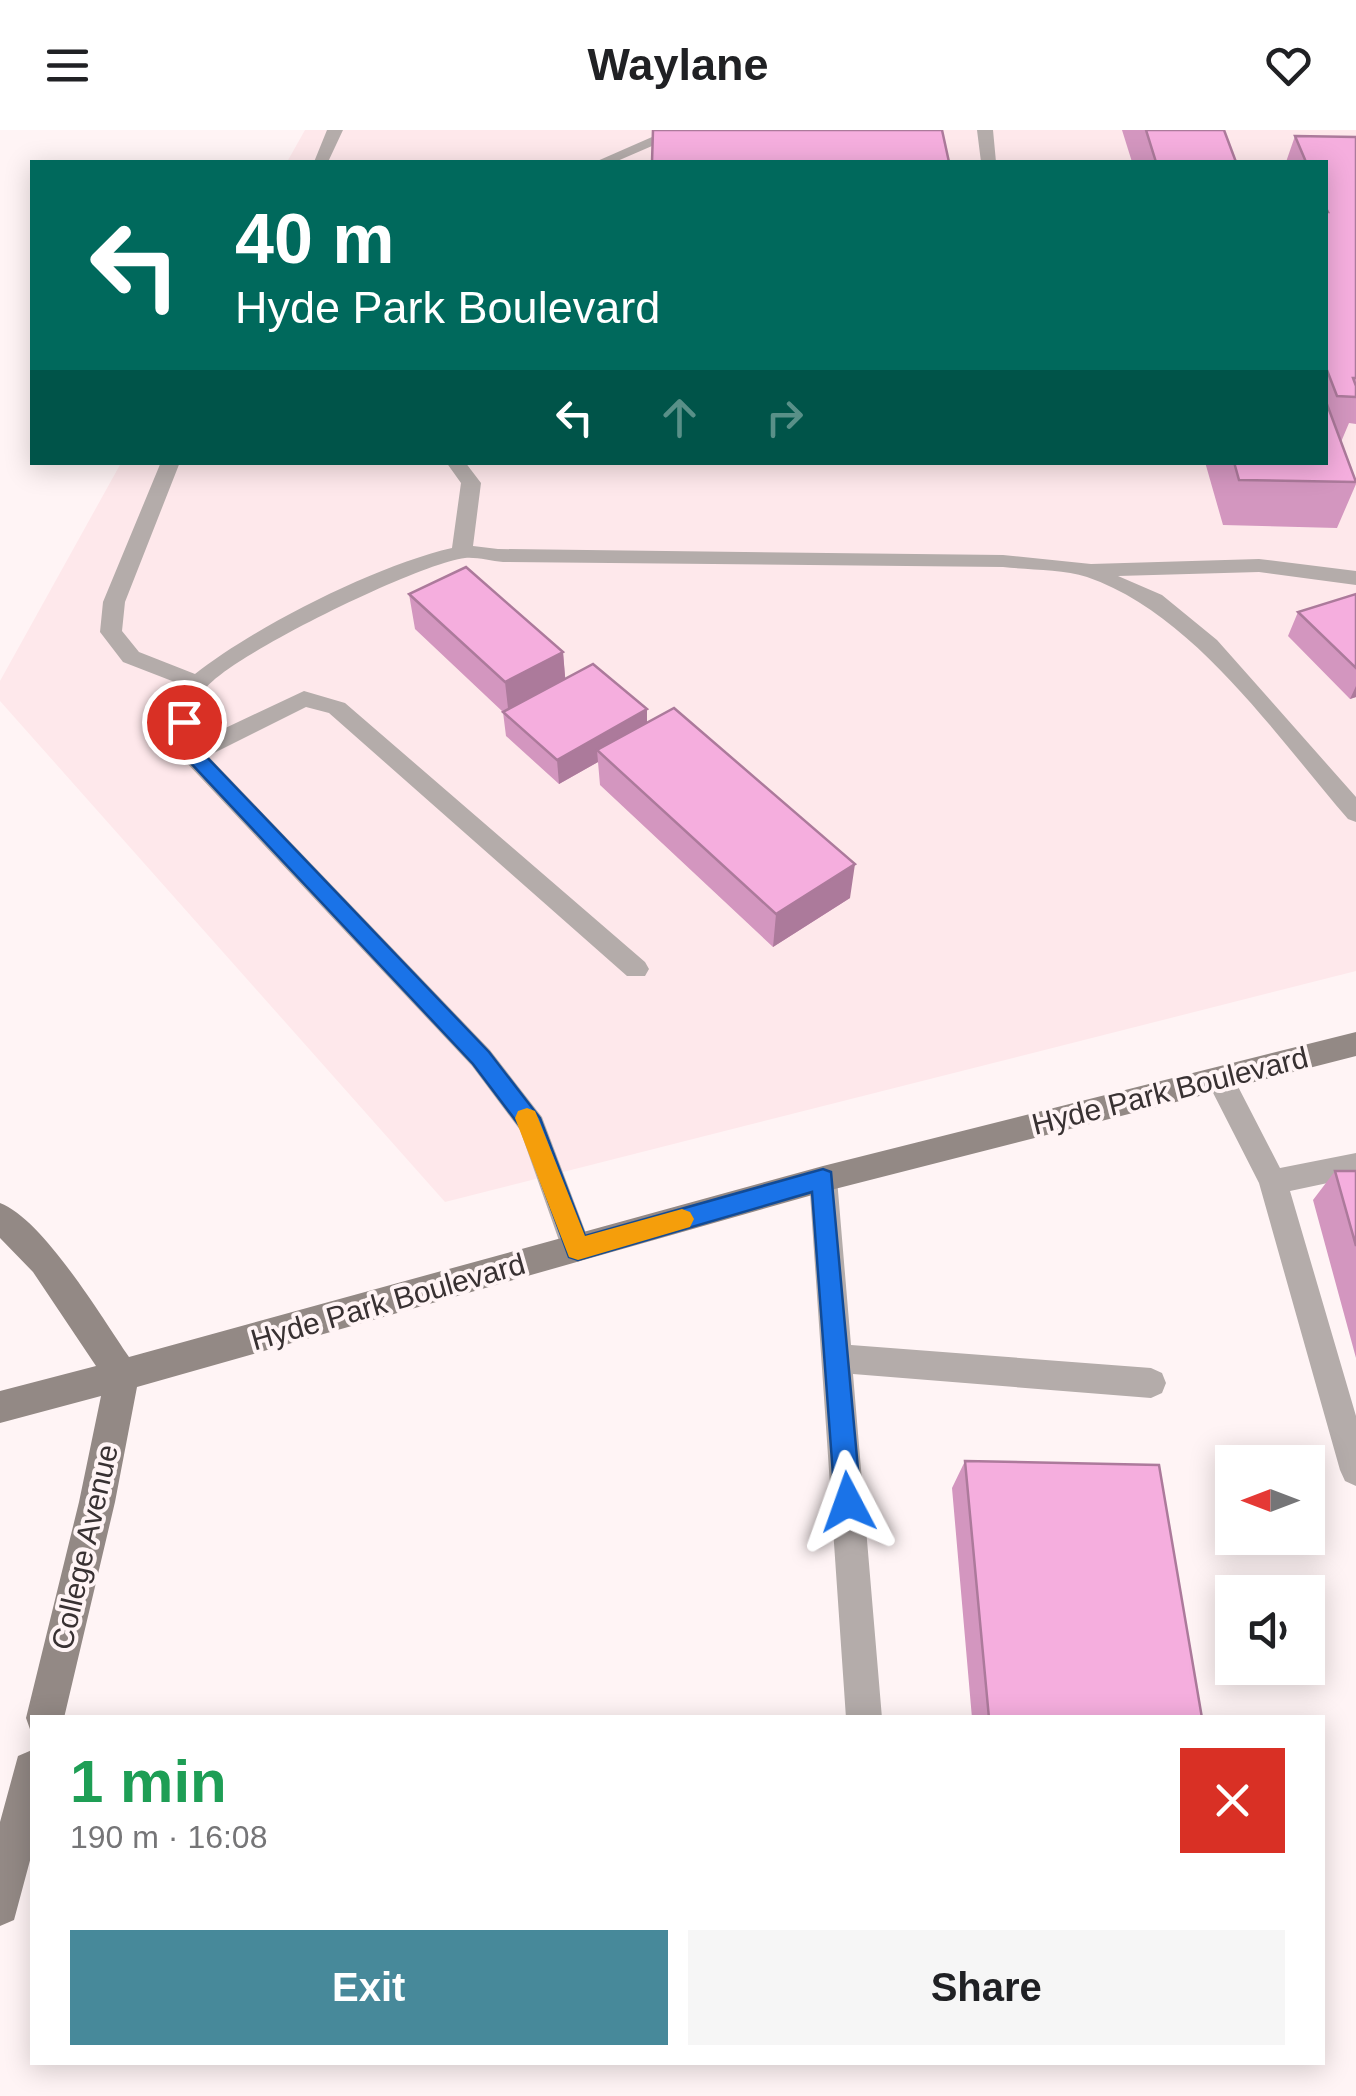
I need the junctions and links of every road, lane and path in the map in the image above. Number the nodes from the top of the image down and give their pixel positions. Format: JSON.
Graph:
{"nodes":[{"id":1,"x":335,"y":130,"type":"edge"},
{"id":2,"x":681,"y":130,"type":"edge"},
{"id":3,"x":985,"y":130,"type":"edge"},
{"id":4,"x":322,"y":160,"type":"edge"},
{"id":5,"x":608,"y":160,"type":"edge"},
{"id":6,"x":989,"y":160,"type":"edge"},
{"id":7,"x":170,"y":465,"type":"edge"},
{"id":8,"x":457,"y":465,"type":"edge"},
{"id":9,"x":462,"y":552,"type":"junction"},
{"id":10,"x":1088,"y":570,"type":"junction"},
{"id":11,"x":1356,"y":578,"type":"edge"},
{"id":12,"x":198,"y":683,"type":"junction"},
{"id":13,"x":192,"y":754,"type":"junction"},
{"id":14,"x":1356,"y":813,"type":"edge"},
{"id":15,"x":636,"y":969,"type":"dead end"},
{"id":16,"x":1356,"y":1044,"type":"edge"},
{"id":17,"x":1220,"y":1078,"type":"junction"},
{"id":18,"x":1356,"y":1165,"type":"edge"},
{"id":19,"x":823,"y":1179,"type":"junction"},
{"id":20,"x":1273,"y":1182,"type":"junction"},
{"id":21,"x":0,"y":1217,"type":"edge"},
{"id":22,"x":578,"y":1249,"type":"junction"},
{"id":23,"x":837,"y":1358,"type":"junction"},
{"id":24,"x":122,"y":1376,"type":"junction"},
{"id":25,"x":1151,"y":1383,"type":"dead end"},
{"id":26,"x":0,"y":1408,"type":"edge"},
{"id":27,"x":1356,"y":1470,"type":"edge"},
{"id":28,"x":46,"y":1715,"type":"edge"},
{"id":29,"x":864,"y":1715,"type":"edge"},
{"id":30,"x":30,"y":1778,"type":"edge"},
{"id":31,"x":0,"y":1906,"type":"edge"}],
"edges":[{"from":1,"to":4,"type":"lane"},
{"from":2,"to":5,"type":"lane"},
{"from":3,"to":6,"type":"lane"},
{"from":7,"to":12,"type":"lane"},
{"from":8,"to":9,"type":"lane"},
{"from":9,"to":10,"type":"lane"},
{"from":9,"to":12,"type":"lane"},
{"from":10,"to":11,"type":"lane"},
{"from":10,"to":14,"type":"lane"},
{"from":12,"to":13,"type":"lane"},
{"from":13,"to":15,"type":"lane"},
{"from":13,"to":22,"type":"lane"},
{"from":16,"to":17,"type":"main road","name":"Hyde Park Boulevard"},
{"from":17,"to":19,"type":"main road","name":"Hyde Park Boulevard"},
{"from":17,"to":20,"type":"lane"},
{"from":18,"to":20,"type":"lane"},
{"from":19,"to":22,"type":"main road","name":"Hyde Park Boulevard"},
{"from":19,"to":23,"type":"lane"},
{"from":20,"to":27,"type":"lane"},
{"from":21,"to":24,"type":"main road"},
{"from":22,"to":24,"type":"main road","name":"Hyde Park Boulevard"},
{"from":23,"to":25,"type":"lane"},
{"from":23,"to":29,"type":"lane"},
{"from":24,"to":26,"type":"main road","name":"Hyde Park Boulevard"},
{"from":24,"to":28,"type":"main road","name":"College Avenue"},
{"from":30,"to":31,"type":"main road"}]}
